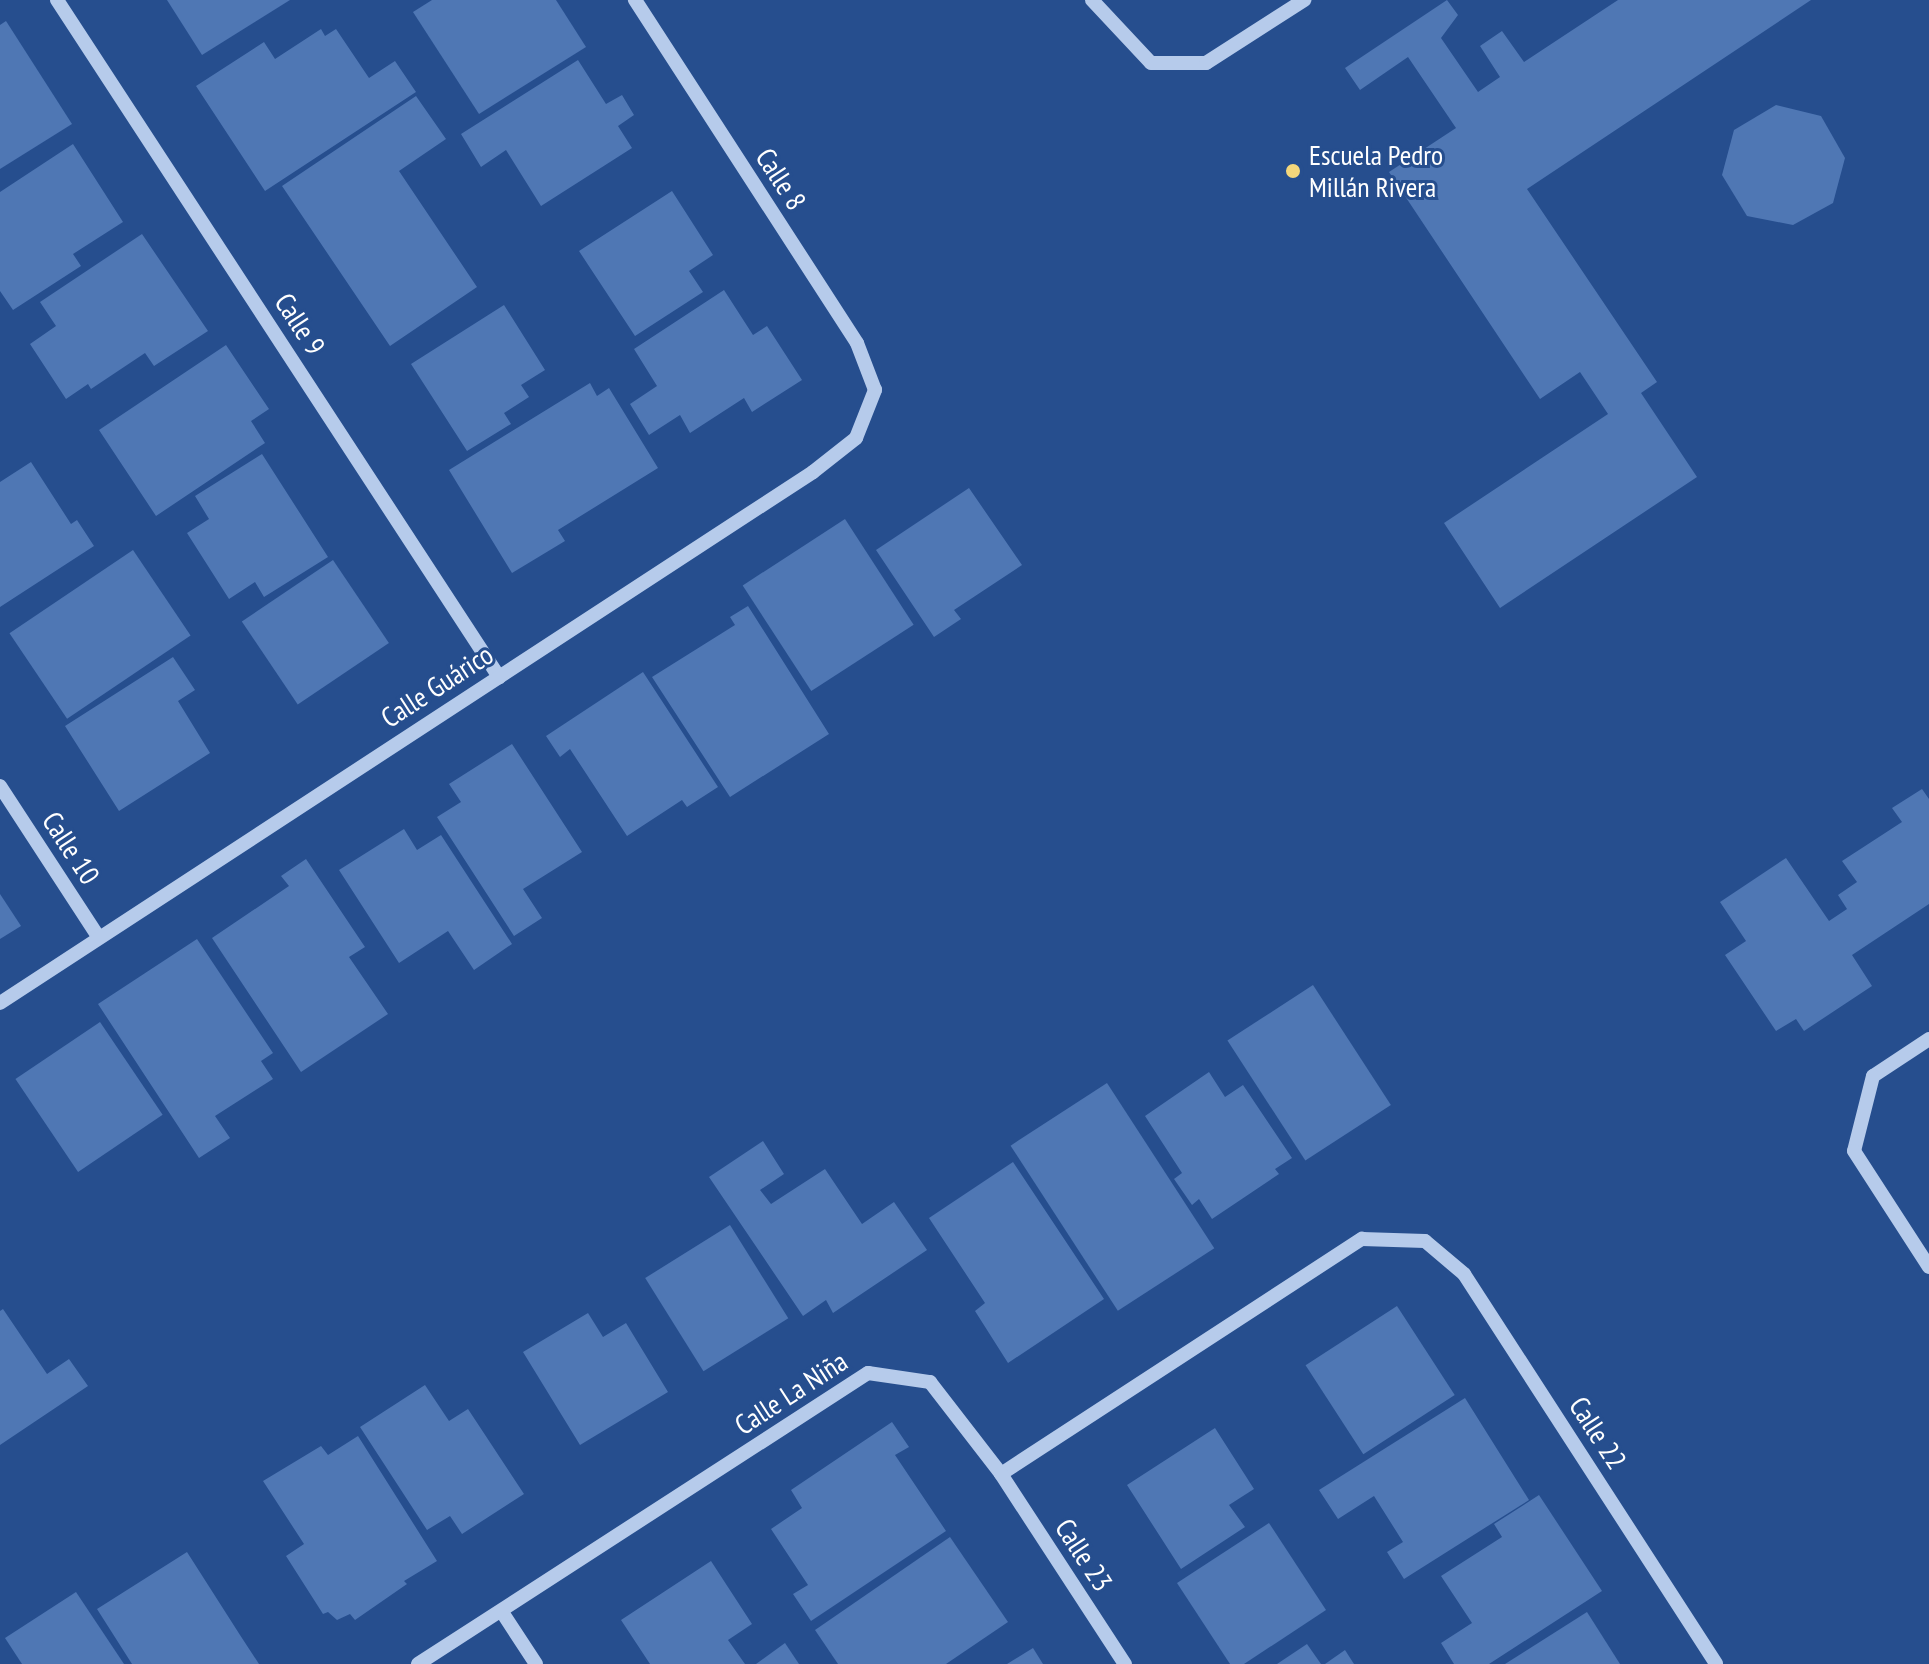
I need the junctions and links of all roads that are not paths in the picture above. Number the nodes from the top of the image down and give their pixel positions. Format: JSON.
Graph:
{"nodes":[{"id":1,"x":57,"y":0,"type":"edge"},
{"id":2,"x":635,"y":0,"type":"edge"},
{"id":3,"x":1092,"y":0,"type":"edge"},
{"id":4,"x":1304,"y":0,"type":"edge"},
{"id":5,"x":875,"y":390,"type":"joint"},
{"id":6,"x":499,"y":677,"type":"junction"},
{"id":7,"x":0,"y":786,"type":"edge"},
{"id":8,"x":99,"y":938,"type":"junction"},
{"id":9,"x":0,"y":1003,"type":"edge"},
{"id":10,"x":1929,"y":1039,"type":"edge"},
{"id":11,"x":1929,"y":1267,"type":"edge"},
{"id":12,"x":1001,"y":1474,"type":"junction"},
{"id":13,"x":502,"y":1612,"type":"junction"},
{"id":14,"x":418,"y":1664,"type":"edge"},
{"id":15,"x":536,"y":1664,"type":"edge"},
{"id":16,"x":1125,"y":1664,"type":"edge"},
{"id":17,"x":1716,"y":1664,"type":"edge"}],
"edges":[{"from":1,"to":6,"type":"street","name":"Calle 9"},
{"from":2,"to":5,"type":"street","name":"Calle 8"},
{"from":3,"to":4,"type":"street"},
{"from":5,"to":6,"type":"street","name":"Calle Guárico"},
{"from":6,"to":8,"type":"street","name":"Calle Guárico"},
{"from":7,"to":8,"type":"street","name":"Calle 10"},
{"from":8,"to":9,"type":"street","name":"Calle Guárico"},
{"from":10,"to":11,"type":"street"},
{"from":12,"to":13,"type":"street","name":"Calle La Niña"},
{"from":12,"to":16,"type":"street","name":"Calle 23"},
{"from":12,"to":17,"type":"street","name":"Calle 22"},
{"from":13,"to":14,"type":"street","name":"Calle La Niña"},
{"from":13,"to":15,"type":"street"}]}
